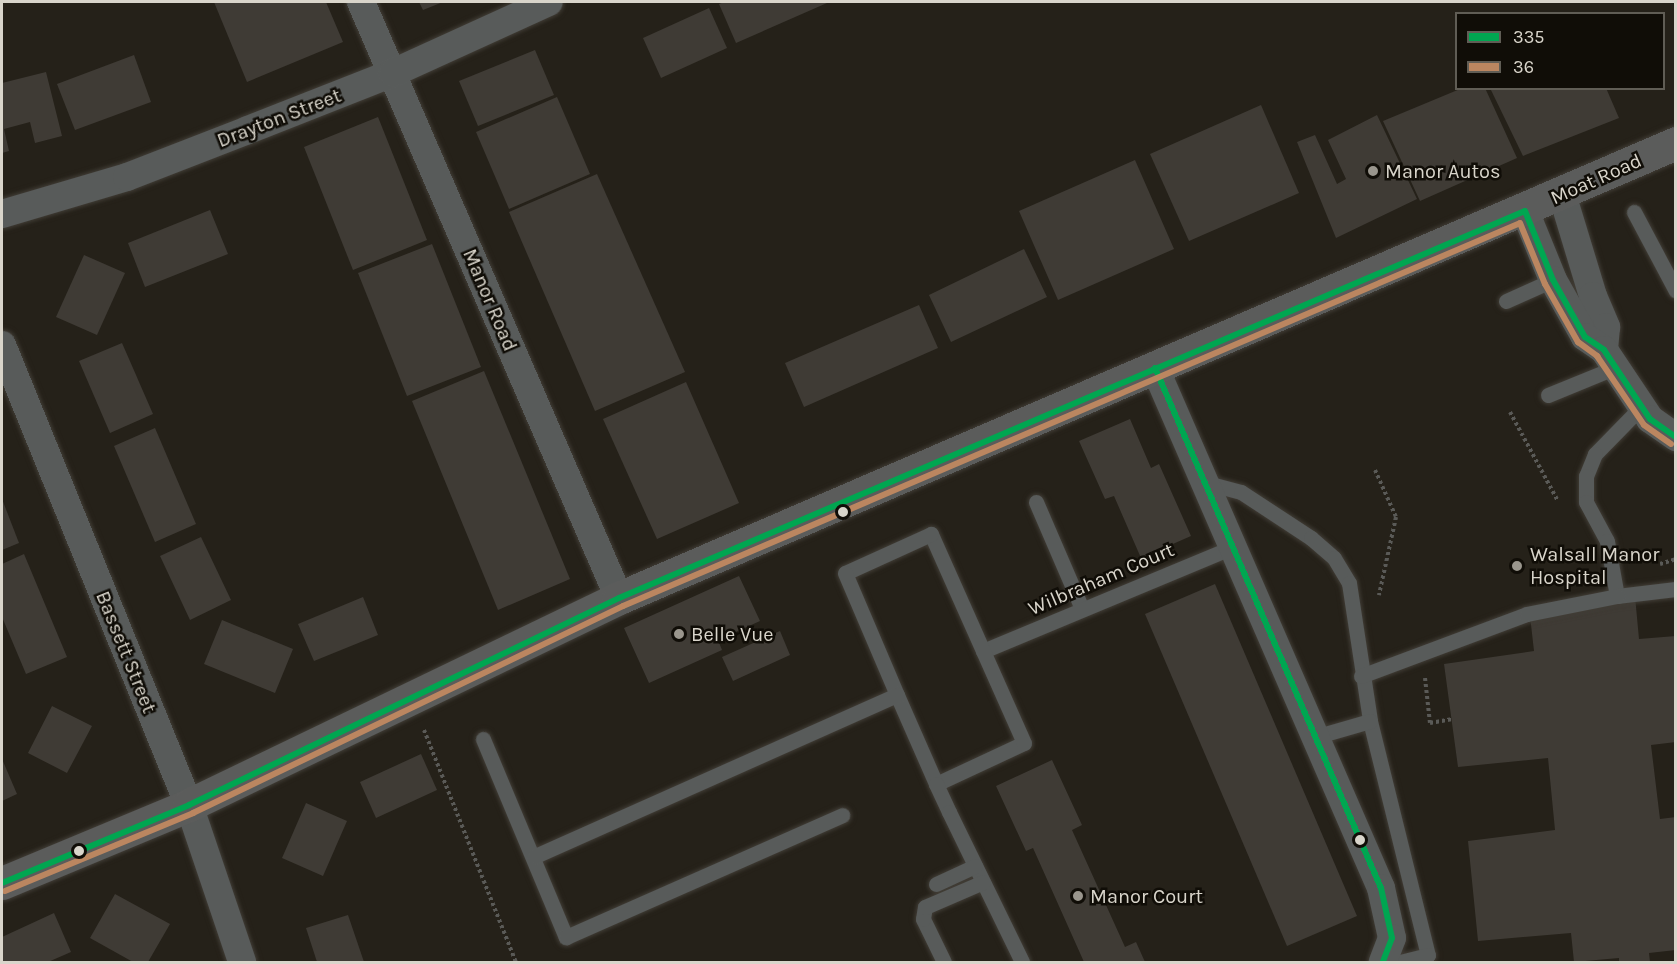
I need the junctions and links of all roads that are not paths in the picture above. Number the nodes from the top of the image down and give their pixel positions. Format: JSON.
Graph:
{"nodes":[{"id":1,"x":361,"y":2,"type":"edge"},
{"id":2,"x":549,"y":2,"type":"edge"},
{"id":3,"x":393,"y":73,"type":"junction"},
{"id":4,"x":1676,"y":143,"type":"edge"},
{"id":5,"x":1562,"y":194,"type":"junction"},
{"id":6,"x":1525,"y":211,"type":"junction"},
{"id":7,"x":1634,"y":212,"type":"dead end"},
{"id":8,"x":2,"y":214,"type":"edge"},
{"id":9,"x":1553,"y":280,"type":"junction"},
{"id":10,"x":1676,"y":291,"type":"edge"},
{"id":11,"x":1506,"y":302,"type":"dead end"},
{"id":12,"x":2,"y":345,"type":"edge"},
{"id":13,"x":1609,"y":359,"type":"junction"},
{"id":14,"x":1155,"y":368,"type":"junction"},
{"id":15,"x":1548,"y":395,"type":"dead end"},
{"id":16,"x":1641,"y":407,"type":"junction"},
{"id":17,"x":1676,"y":437,"type":"edge"},
{"id":18,"x":1207,"y":483,"type":"junction"},
{"id":19,"x":1036,"y":502,"type":"dead end"},
{"id":20,"x":1235,"y":546,"type":"junction"},
{"id":21,"x":1676,"y":590,"type":"edge"},
{"id":22,"x":1617,"y":596,"type":"junction"},
{"id":23,"x":619,"y":598,"type":"junction"},
{"id":24,"x":1082,"y":609,"type":"junction"},
{"id":25,"x":983,"y":651,"type":"junction"},
{"id":26,"x":1361,"y":676,"type":"junction"},
{"id":27,"x":897,"y":694,"type":"junction"},
{"id":28,"x":1370,"y":721,"type":"junction"},
{"id":29,"x":1318,"y":736,"type":"junction"},
{"id":30,"x":483,"y":739,"type":"dead end"},
{"id":31,"x":936,"y":784,"type":"junction"},
{"id":32,"x":189,"y":805,"type":"junction"},
{"id":33,"x":842,"y":815,"type":"dead end"},
{"id":34,"x":535,"y":856,"type":"junction"},
{"id":35,"x":975,"y":866,"type":"junction"},
{"id":36,"x":983,"y":882,"type":"junction"},
{"id":37,"x":2,"y":883,"type":"edge"},
{"id":38,"x":936,"y":884,"type":"dead end"},
{"id":39,"x":1429,"y":959,"type":"edge"},
{"id":40,"x":242,"y":963,"type":"edge"},
{"id":41,"x":944,"y":963,"type":"edge"},
{"id":42,"x":1022,"y":963,"type":"edge"},
{"id":43,"x":1383,"y":963,"type":"edge"},
{"id":44,"x":1400,"y":963,"type":"edge"}],
"edges":[{"from":1,"to":3,"type":"street","name":"Manor Road"},
{"from":2,"to":3,"type":"street","name":"Drayton Street"},
{"from":3,"to":8,"type":"street","name":"Drayton Street"},
{"from":3,"to":23,"type":"street","name":"Manor Road"},
{"from":4,"to":5,"type":"street","name":"Moat Road"},
{"from":5,"to":6,"type":"street","name":"Moat Road"},
{"from":5,"to":13,"type":"street"},
{"from":6,"to":9,"type":"street"},
{"from":6,"to":14,"type":"street","name":"Moat Road"},
{"from":7,"to":10,"type":"lane"},
{"from":9,"to":11,"type":"lane"},
{"from":9,"to":13,"type":"street"},
{"from":12,"to":32,"type":"street","name":"Bassett Street"},
{"from":13,"to":15,"type":"lane"},
{"from":13,"to":16,"type":"street"},
{"from":14,"to":18,"type":"street"},
{"from":14,"to":23,"type":"street","name":"Moat Road"},
{"from":16,"to":17,"type":"street"},
{"from":16,"to":22,"type":"lane"},
{"from":18,"to":20,"type":"street"},
{"from":18,"to":26,"type":"lane"},
{"from":19,"to":24,"type":"lane"},
{"from":20,"to":24,"type":"lane","name":"Wilbraham Court"},
{"from":20,"to":29,"type":"street"},
{"from":21,"to":22,"type":"lane"},
{"from":22,"to":26,"type":"lane"},
{"from":23,"to":32,"type":"street","name":"Moat Road"},
{"from":24,"to":25,"type":"lane","name":"Wilbraham Court"},
{"from":25,"to":27,"type":"lane"},
{"from":25,"to":31,"type":"lane"},
{"from":26,"to":28,"type":"lane"},
{"from":27,"to":31,"type":"lane"},
{"from":27,"to":34,"type":"lane"},
{"from":28,"to":29,"type":"lane"},
{"from":28,"to":39,"type":"lane"},
{"from":29,"to":43,"type":"street"},
{"from":30,"to":34,"type":"lane"},
{"from":31,"to":35,"type":"lane"},
{"from":32,"to":37,"type":"street","name":"Moat Road"},
{"from":32,"to":40,"type":"street","name":"Bassett Street"},
{"from":33,"to":34,"type":"lane"},
{"from":35,"to":36,"type":"lane"},
{"from":35,"to":38,"type":"lane"},
{"from":36,"to":41,"type":"lane"},
{"from":36,"to":42,"type":"lane"},
{"from":39,"to":44,"type":"lane"}]}
